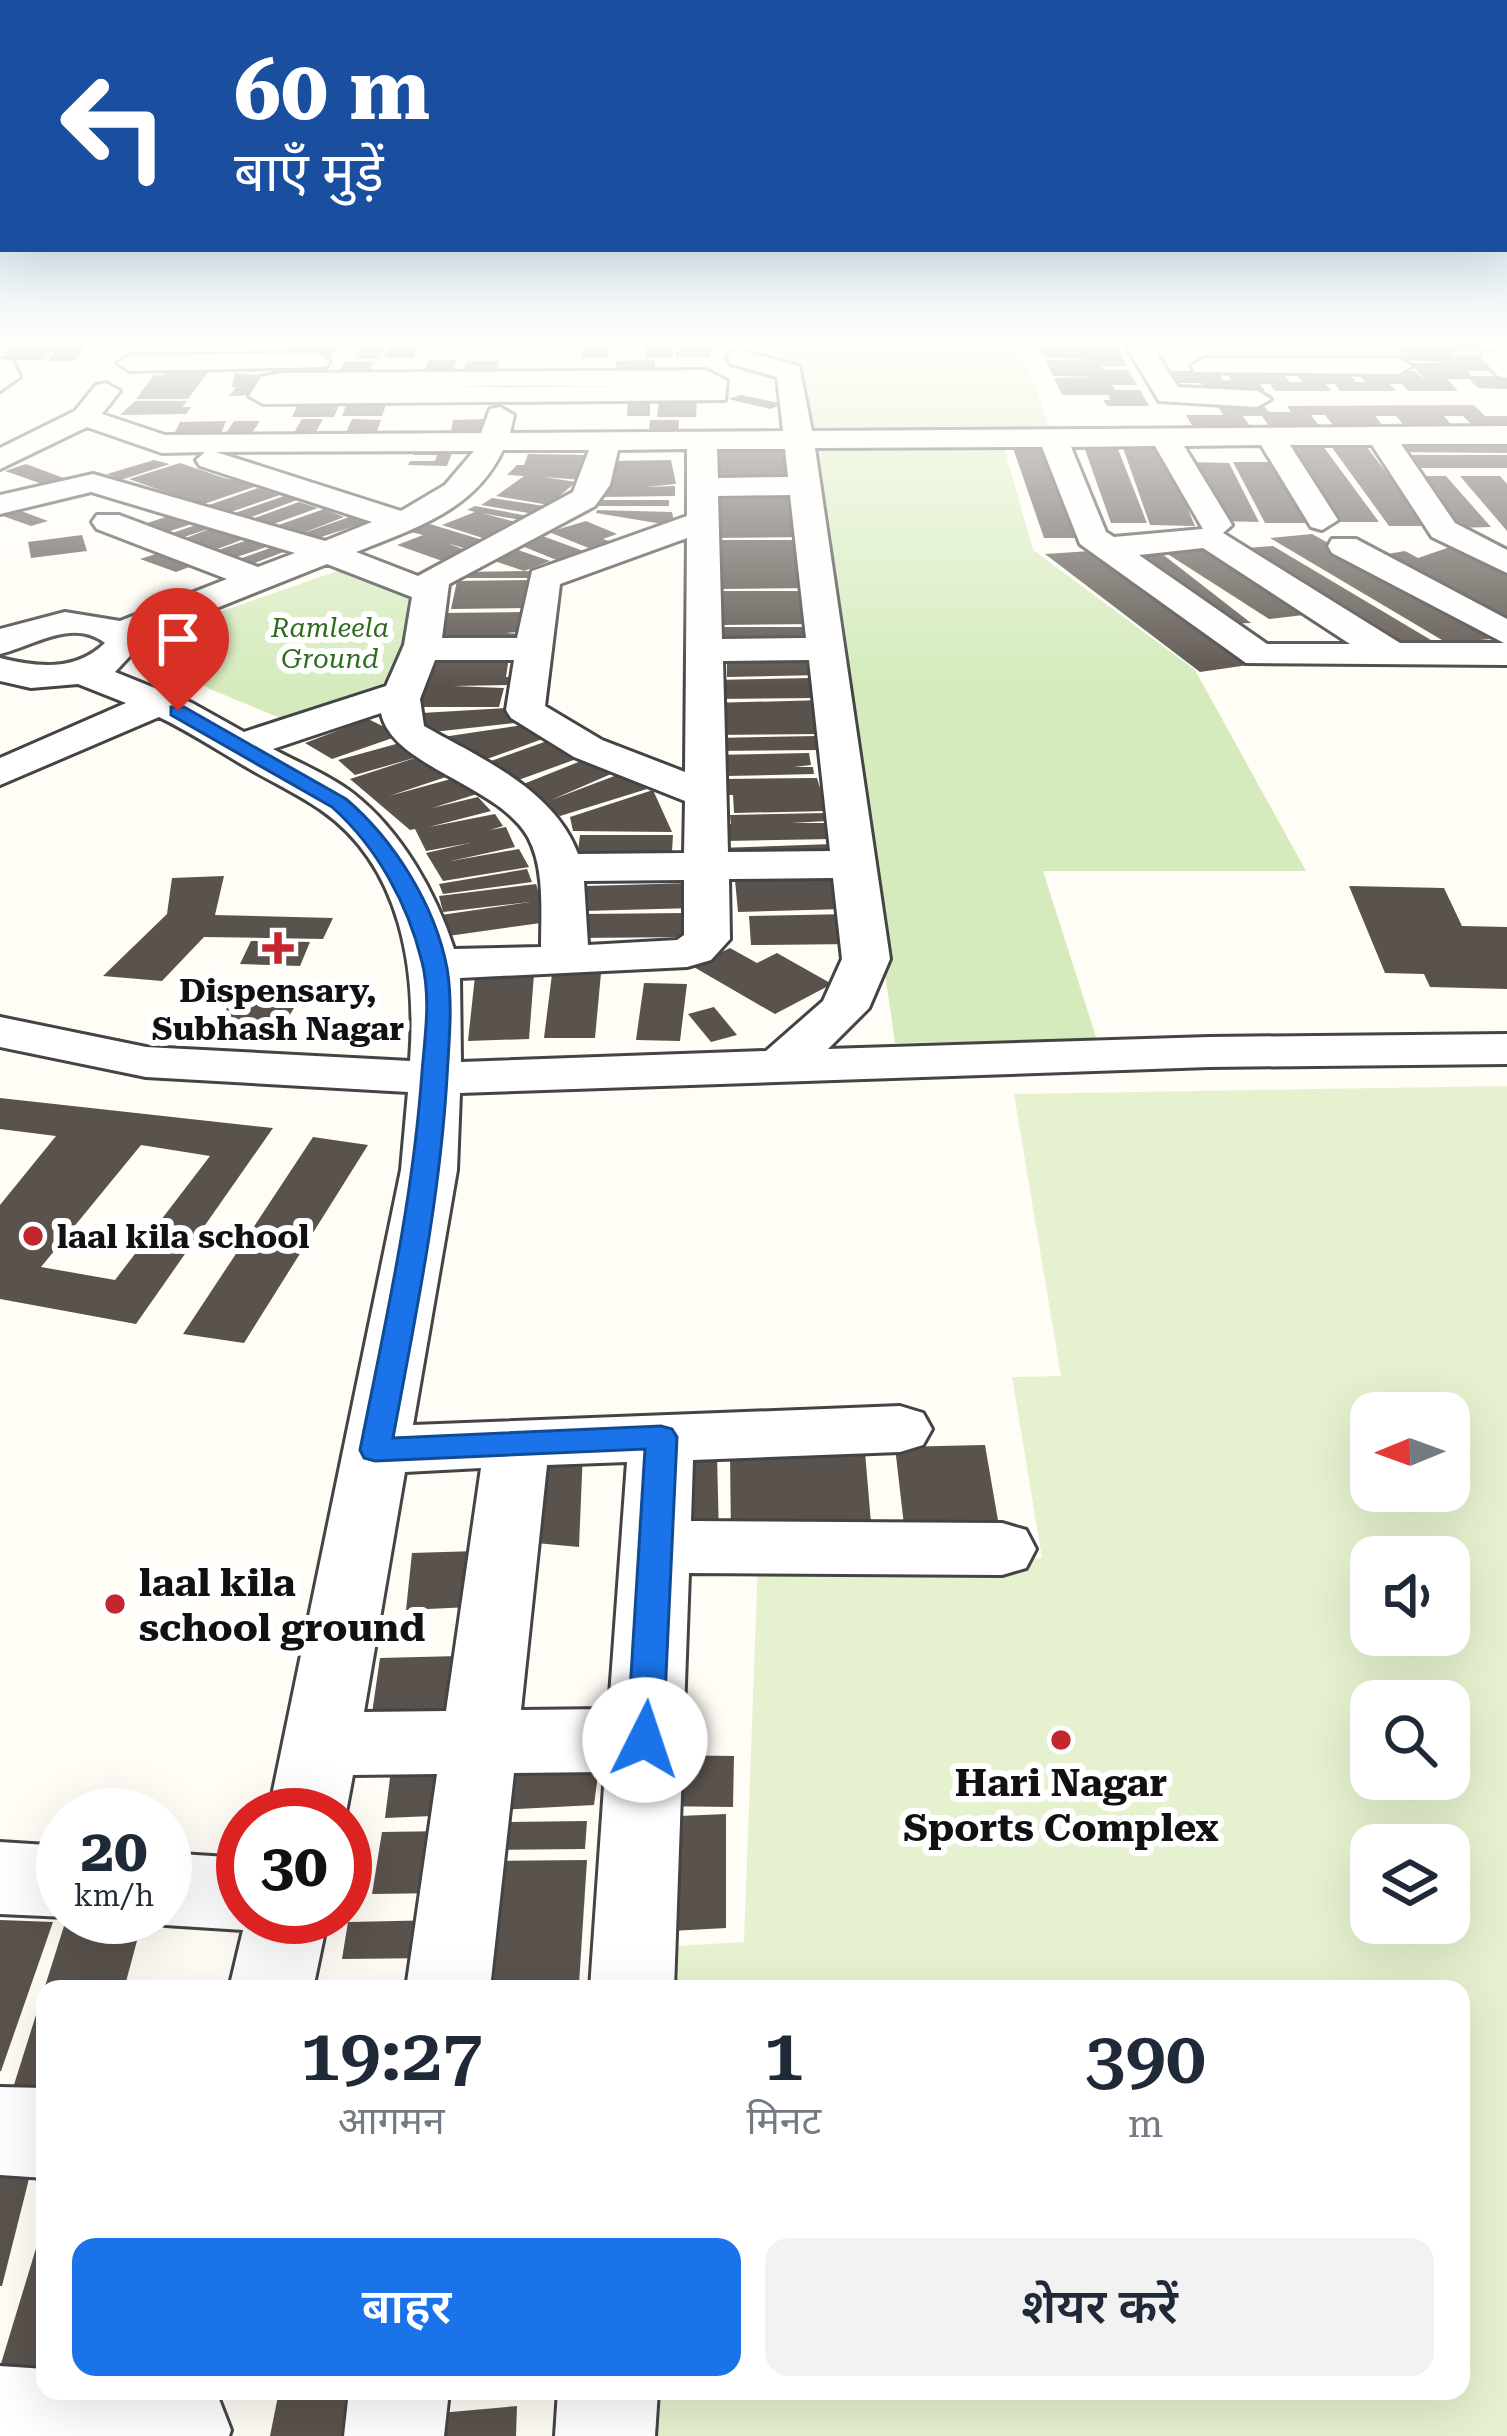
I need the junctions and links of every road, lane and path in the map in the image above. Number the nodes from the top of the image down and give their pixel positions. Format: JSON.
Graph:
{"nodes":[{"id":1,"x":107,"y":459,"type":"edge"},
{"id":2,"x":211,"y":460,"type":"edge"},
{"id":3,"x":273,"y":460,"type":"edge"},
{"id":4,"x":485,"y":460,"type":"edge"},
{"id":5,"x":601,"y":460,"type":"edge"},
{"id":6,"x":702,"y":460,"type":"edge"},
{"id":7,"x":802,"y":460,"type":"edge"},
{"id":8,"x":1062,"y":460,"type":"edge"},
{"id":9,"x":1178,"y":460,"type":"edge"},
{"id":10,"x":1285,"y":460,"type":"edge"},
{"id":11,"x":1395,"y":460,"type":"edge"},
{"id":12,"x":242,"y":470,"type":"junction"},
{"id":13,"x":1402,"y":472,"type":"junction"},
{"id":14,"x":1443,"y":472,"type":"dead end"},
{"id":15,"x":81,"y":483,"type":"junction"},
{"id":16,"x":806,"y":485,"type":"junction"},
{"id":17,"x":702,"y":504,"type":"junction"},
{"id":18,"x":0,"y":505,"type":"edge"},
{"id":19,"x":73,"y":519,"type":"dead end"},
{"id":20,"x":403,"y":522,"type":"junction"},
{"id":21,"x":1216,"y":524,"type":"dead end"},
{"id":22,"x":1106,"y":548,"type":"junction"},
{"id":23,"x":328,"y":552,"type":"junction"},
{"id":24,"x":1507,"y":563,"type":"edge"},
{"id":25,"x":258,"y":580,"type":"junction"},
{"id":26,"x":430,"y":592,"type":"junction"},
{"id":27,"x":1328,"y":614,"type":"junction"},
{"id":28,"x":1222,"y":629,"type":"junction"},
{"id":29,"x":1507,"y":633,"type":"edge"},
{"id":30,"x":421,"y":649,"type":"junction"},
{"id":31,"x":534,"y":649,"type":"junction"},
{"id":32,"x":826,"y":649,"type":"junction"},
{"id":33,"x":704,"y":650,"type":"junction"},
{"id":34,"x":100,"y":653,"type":"junction"},
{"id":35,"x":3,"y":654,"type":"edge"},
{"id":36,"x":1391,"y":654,"type":"junction"},
{"id":37,"x":1507,"y":654,"type":"edge"},
{"id":38,"x":401,"y":694,"type":"junction"},
{"id":39,"x":159,"y":703,"type":"junction"},
{"id":40,"x":241,"y":746,"type":"junction"},
{"id":41,"x":0,"y":773,"type":"edge"},
{"id":42,"x":705,"y":794,"type":"junction"},
{"id":43,"x":853,"y":864,"type":"junction"},
{"id":44,"x":706,"y":866,"type":"junction"},
{"id":45,"x":558,"y":868,"type":"junction"},
{"id":46,"x":565,"y":960,"type":"junction"},
{"id":47,"x":435,"y":964,"type":"junction"},
{"id":48,"x":0,"y":1032,"type":"edge"},
{"id":49,"x":1507,"y":1048,"type":"edge"},
{"id":50,"x":781,"y":1066,"type":"junction"},
{"id":51,"x":435,"y":1078,"type":"junction"},
{"id":52,"x":900,"y":1429,"type":"dead end"},
{"id":53,"x":661,"y":1437,"type":"junction"},
{"id":54,"x":517,"y":1443,"type":"junction"},
{"id":55,"x":375,"y":1450,"type":"junction"},
{"id":56,"x":658,"y":1547,"type":"junction"},
{"id":57,"x":1002,"y":1549,"type":"dead end"},
{"id":58,"x":645,"y":1740,"type":"junction"},
{"id":59,"x":478,"y":1741,"type":"junction"},
{"id":60,"x":314,"y":1780,"type":"edge"},
{"id":61,"x":0,"y":1878,"type":"edge"},
{"id":62,"x":36,"y":1880,"type":"edge"},
{"id":63,"x":281,"y":1944,"type":"edge"},
{"id":64,"x":273,"y":1980,"type":"edge"},
{"id":65,"x":449,"y":1980,"type":"edge"},
{"id":66,"x":632,"y":1980,"type":"edge"},
{"id":67,"x":0,"y":2131,"type":"edge"},
{"id":68,"x":36,"y":2133,"type":"edge"},
{"id":69,"x":398,"y":2400,"type":"edge"},
{"id":70,"x":607,"y":2400,"type":"edge"},
{"id":71,"x":0,"y":2416,"type":"edge"},
{"id":72,"x":183,"y":2419,"type":"edge"},
{"id":73,"x":394,"y":2436,"type":"edge"},
{"id":74,"x":605,"y":2436,"type":"edge"}],
"edges":[{"from":1,"to":15,"type":"street"},
{"from":2,"to":12,"type":"street"},
{"from":3,"to":12,"type":"street"},
{"from":4,"to":20,"type":"street"},
{"from":5,"to":26,"type":"street"},
{"from":6,"to":17,"type":"street"},
{"from":7,"to":16,"type":"street"},
{"from":8,"to":22,"type":"street"},
{"from":9,"to":21,"type":"street"},
{"from":10,"to":29,"type":"street"},
{"from":11,"to":13,"type":"street"},
{"from":12,"to":20,"type":"street"},
{"from":13,"to":14,"type":"street"},
{"from":13,"to":24,"type":"street"},
{"from":15,"to":18,"type":"street"},
{"from":15,"to":23,"type":"street"},
{"from":16,"to":17,"type":"street"},
{"from":16,"to":32,"type":"street"},
{"from":17,"to":31,"type":"street"},
{"from":17,"to":33,"type":"street"},
{"from":19,"to":25,"type":"street"},
{"from":20,"to":23,"type":"street"},
{"from":22,"to":27,"type":"street"},
{"from":22,"to":28,"type":"street"},
{"from":23,"to":25,"type":"street"},
{"from":23,"to":26,"type":"street"},
{"from":25,"to":34,"type":"street"},
{"from":26,"to":30,"type":"street"},
{"from":27,"to":28,"type":"street"},
{"from":27,"to":36,"type":"street"},
{"from":28,"to":36,"type":"street"},
{"from":30,"to":31,"type":"street"},
{"from":30,"to":38,"type":"street"},
{"from":31,"to":42,"type":"street"},
{"from":32,"to":33,"type":"street"},
{"from":32,"to":43,"type":"street"},
{"from":33,"to":42,"type":"street"},
{"from":34,"to":35,"type":"street"},
{"from":34,"to":35,"type":"street"},
{"from":34,"to":39,"type":"street"},
{"from":36,"to":37,"type":"street"},
{"from":38,"to":40,"type":"street"},
{"from":38,"to":45,"type":"street"},
{"from":39,"to":40,"type":"street"},
{"from":39,"to":41,"type":"street"},
{"from":40,"to":47,"type":"street"},
{"from":42,"to":44,"type":"street"},
{"from":43,"to":44,"type":"street"},
{"from":43,"to":50,"type":"street"},
{"from":44,"to":45,"type":"street"},
{"from":44,"to":46,"type":"street"},
{"from":45,"to":46,"type":"street"},
{"from":46,"to":47,"type":"street"},
{"from":47,"to":51,"type":"street"},
{"from":48,"to":51,"type":"street"},
{"from":49,"to":50,"type":"street"},
{"from":50,"to":51,"type":"street"},
{"from":51,"to":55,"type":"street"},
{"from":52,"to":53,"type":"street"},
{"from":53,"to":54,"type":"street"},
{"from":53,"to":56,"type":"street"},
{"from":54,"to":55,"type":"street"},
{"from":54,"to":59,"type":"street"},
{"from":55,"to":60,"type":"street"},
{"from":56,"to":57,"type":"street"},
{"from":56,"to":58,"type":"street"},
{"from":58,"to":59,"type":"street"},
{"from":58,"to":66,"type":"street"},
{"from":59,"to":60,"type":"street"},
{"from":59,"to":65,"type":"street"},
{"from":61,"to":62,"type":"street"},
{"from":63,"to":64,"type":"street"},
{"from":67,"to":68,"type":"street"},
{"from":69,"to":73,"type":"street"},
{"from":70,"to":74,"type":"street"},
{"from":71,"to":72,"type":"street"}]}
